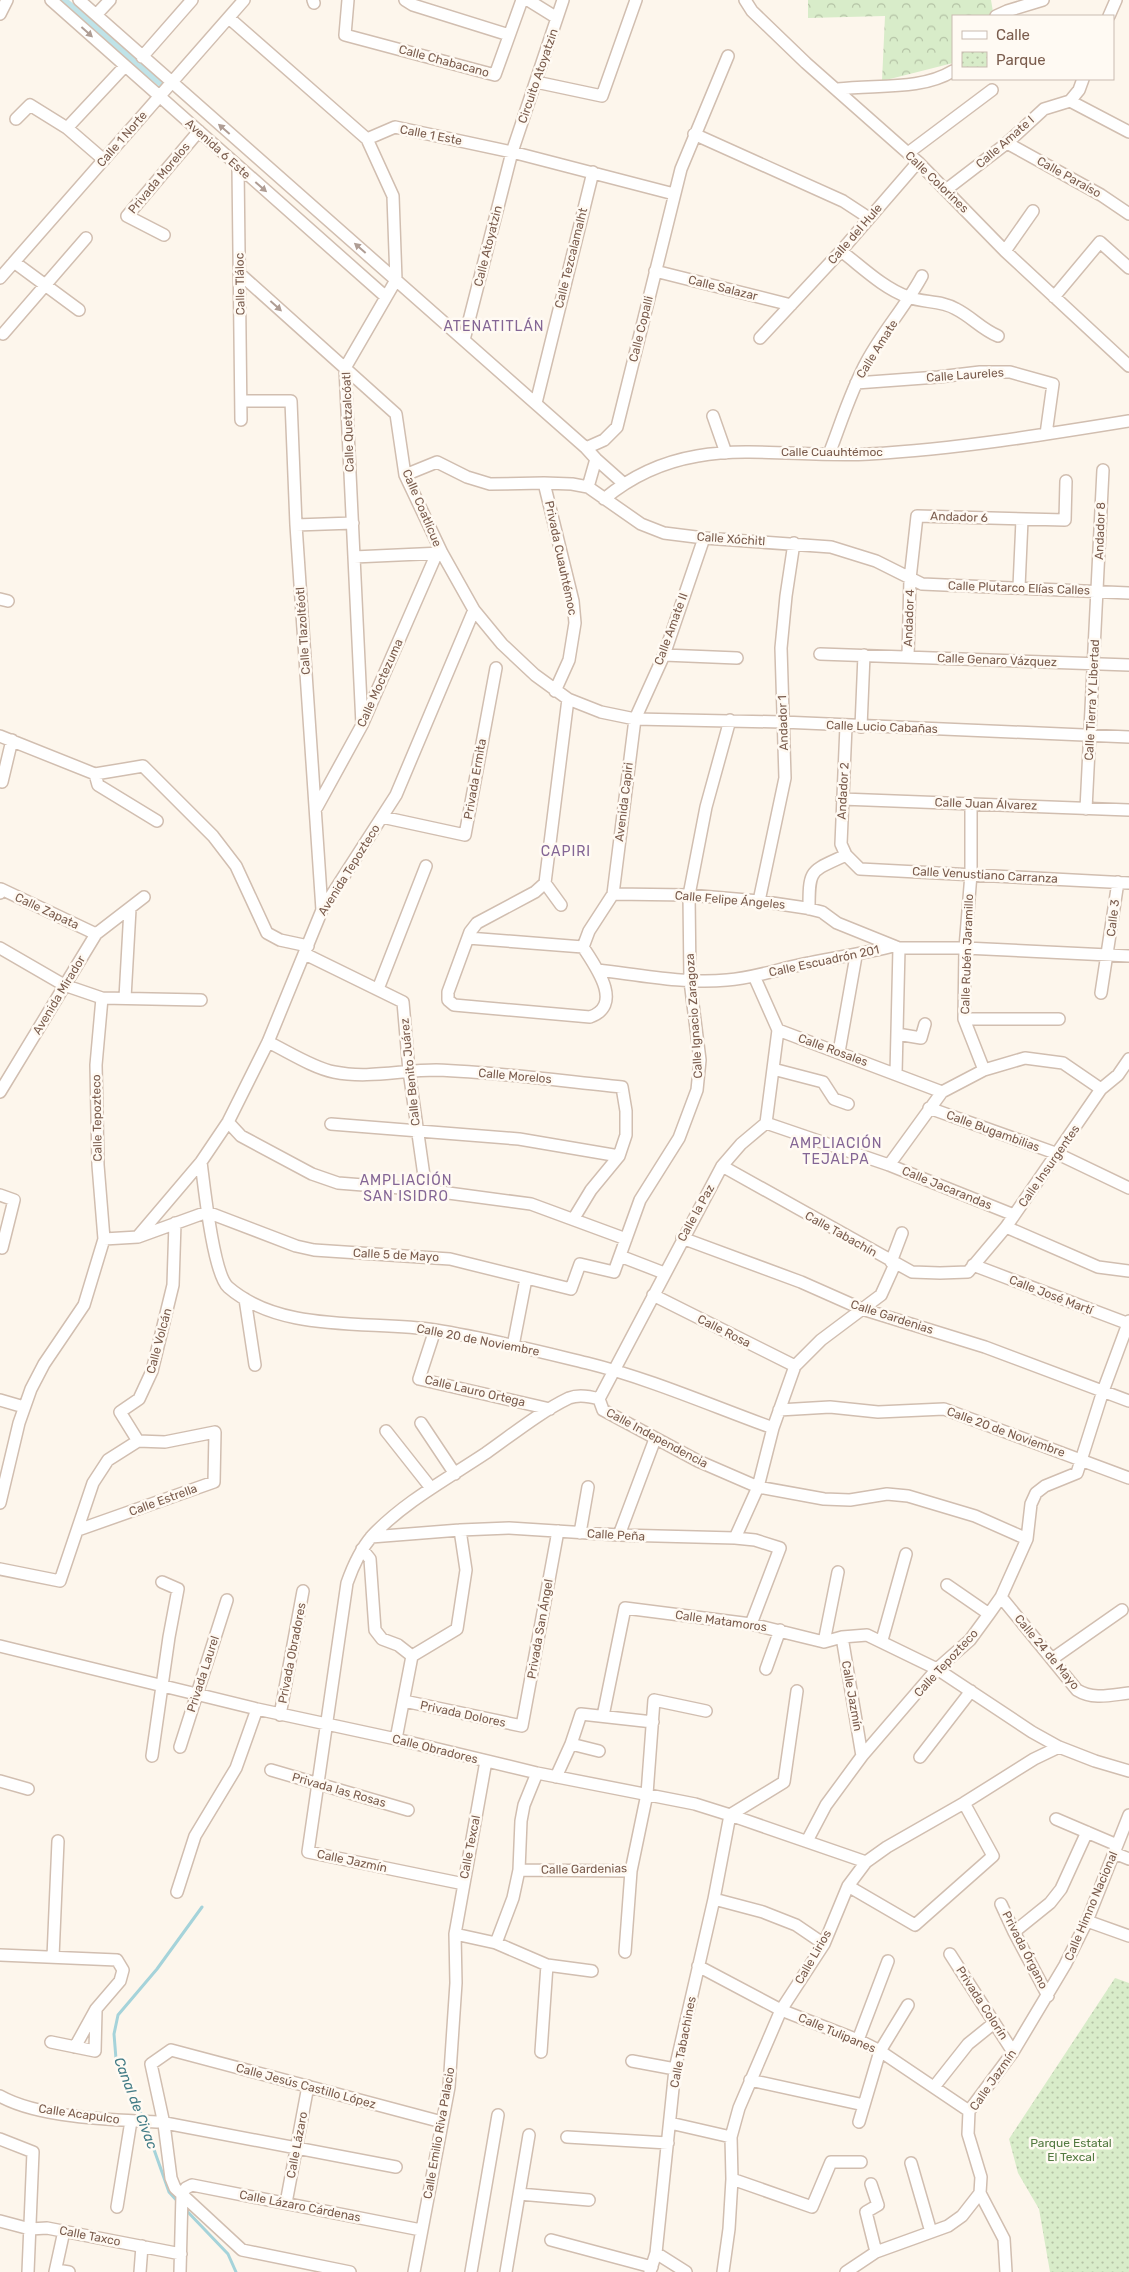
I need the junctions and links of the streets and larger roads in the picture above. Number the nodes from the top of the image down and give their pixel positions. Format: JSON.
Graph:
{"nodes":[{"id":1,"x":7,"y":0,"type":"edge"},
{"id":2,"x":51,"y":0,"type":"edge"},
{"id":3,"x":79,"y":0,"type":"edge"},
{"id":4,"x":110,"y":0,"type":"edge"},
{"id":5,"x":192,"y":0,"type":"edge"},
{"id":6,"x":244,"y":0,"type":"edge"},
{"id":7,"x":348,"y":0,"type":"edge"},
{"id":8,"x":405,"y":0,"type":"edge"},
{"id":9,"x":522,"y":0,"type":"edge"},
{"id":10,"x":528,"y":0,"type":"edge"},
{"id":11,"x":563,"y":0,"type":"edge"},
{"id":12,"x":636,"y":0,"type":"edge"},
{"id":13,"x":745,"y":0,"type":"edge"},
{"id":14,"x":1044,"y":0,"type":"edge"},
{"id":15,"x":1116,"y":0,"type":"edge"},
{"id":16,"x":1023,"y":4,"type":"edge"},
{"id":17,"x":0,"y":14,"type":"edge"},
{"id":18,"x":96,"y":15,"type":"junction"},
{"id":19,"x":998,"y":15,"type":"edge"},
{"id":20,"x":1109,"y":15,"type":"edge"},
{"id":21,"x":229,"y":18,"type":"junction"},
{"id":22,"x":557,"y":18,"type":"junction"},
{"id":23,"x":510,"y":35,"type":"junction"},
{"id":24,"x":728,"y":56,"type":"dead end"},
{"id":25,"x":142,"y":57,"type":"junction"},
{"id":26,"x":125,"y":66,"type":"junction"},
{"id":27,"x":952,"y":72,"type":"edge"},
{"id":28,"x":161,"y":73,"type":"junction"},
{"id":29,"x":1083,"y":80,"type":"edge"},
{"id":30,"x":536,"y":82,"type":"junction"},
{"id":31,"x":172,"y":83,"type":"junction"},
{"id":32,"x":148,"y":87,"type":"junction"},
{"id":33,"x":838,"y":89,"type":"junction"},
{"id":34,"x":992,"y":90,"type":"dead end"},
{"id":35,"x":160,"y":97,"type":"junction"},
{"id":36,"x":1070,"y":102,"type":"junction"},
{"id":37,"x":16,"y":118,"type":"dead end"},
{"id":38,"x":67,"y":128,"type":"junction"},
{"id":39,"x":199,"y":132,"type":"junction"},
{"id":40,"x":1129,"y":132,"type":"edge"},
{"id":41,"x":694,"y":134,"type":"junction"},
{"id":42,"x":367,"y":139,"type":"junction"},
{"id":43,"x":1007,"y":143,"type":"junction"},
{"id":44,"x":512,"y":152,"type":"junction"},
{"id":45,"x":908,"y":153,"type":"junction"},
{"id":46,"x":104,"y":160,"type":"junction"},
{"id":47,"x":918,"y":162,"type":"junction"},
{"id":48,"x":238,"y":167,"type":"junction"},
{"id":49,"x":592,"y":172,"type":"junction"},
{"id":50,"x":947,"y":189,"type":"junction"},
{"id":51,"x":674,"y":194,"type":"junction"},
{"id":52,"x":1032,"y":211,"type":"dead end"},
{"id":53,"x":1129,"y":214,"type":"edge"},
{"id":54,"x":869,"y":218,"type":"junction"},
{"id":55,"x":164,"y":235,"type":"dead end"},
{"id":56,"x":86,"y":238,"type":"dead end"},
{"id":57,"x":841,"y":251,"type":"junction"},
{"id":58,"x":1005,"y":252,"type":"junction"},
{"id":59,"x":14,"y":262,"type":"junction"},
{"id":60,"x":1129,"y":268,"type":"edge"},
{"id":61,"x":655,"y":271,"type":"junction"},
{"id":62,"x":239,"y":273,"type":"junction"},
{"id":63,"x":922,"y":276,"type":"dead end"},
{"id":64,"x":0,"y":278,"type":"edge"},
{"id":65,"x":396,"y":280,"type":"junction"},
{"id":66,"x":46,"y":285,"type":"junction"},
{"id":67,"x":386,"y":297,"type":"junction"},
{"id":68,"x":1054,"y":297,"type":"junction"},
{"id":69,"x":910,"y":298,"type":"junction"},
{"id":70,"x":791,"y":305,"type":"junction"},
{"id":71,"x":80,"y":310,"type":"dead end"},
{"id":72,"x":3,"y":334,"type":"dead end"},
{"id":73,"x":998,"y":336,"type":"dead end"},
{"id":74,"x":760,"y":338,"type":"dead end"},
{"id":75,"x":464,"y":340,"type":"junction"},
{"id":76,"x":1128,"y":362,"type":"edge"},
{"id":77,"x":345,"y":368,"type":"junction"},
{"id":78,"x":856,"y":383,"type":"junction"},
{"id":79,"x":241,"y":401,"type":"junction"},
{"id":80,"x":536,"y":404,"type":"junction"},
{"id":81,"x":714,"y":416,"type":"dead end"},
{"id":82,"x":241,"y":420,"type":"dead end"},
{"id":83,"x":1129,"y":421,"type":"edge"},
{"id":84,"x":1046,"y":434,"type":"junction"},
{"id":85,"x":586,"y":448,"type":"junction"},
{"id":86,"x":726,"y":453,"type":"junction"},
{"id":87,"x":829,"y":454,"type":"junction"},
{"id":88,"x":596,"y":459,"type":"junction"},
{"id":89,"x":1103,"y":470,"type":"dead end"},
{"id":90,"x":405,"y":474,"type":"junction"},
{"id":91,"x":1066,"y":481,"type":"dead end"},
{"id":92,"x":544,"y":483,"type":"junction"},
{"id":93,"x":623,"y":483,"type":"junction"},
{"id":94,"x":588,"y":487,"type":"junction"},
{"id":95,"x":604,"y":499,"type":"junction"},
{"id":96,"x":1022,"y":520,"type":"junction"},
{"id":97,"x":353,"y":523,"type":"junction"},
{"id":98,"x":296,"y":525,"type":"junction"},
{"id":99,"x":704,"y":538,"type":"junction"},
{"id":100,"x":794,"y":543,"type":"junction"},
{"id":101,"x":440,"y":553,"type":"junction"},
{"id":102,"x":354,"y":557,"type":"junction"},
{"id":103,"x":910,"y":579,"type":"junction"},
{"id":104,"x":1019,"y":587,"type":"junction"},
{"id":105,"x":1098,"y":592,"type":"junction"},
{"id":106,"x":1129,"y":593,"type":"edge"},
{"id":107,"x":474,"y":610,"type":"junction"},
{"id":108,"x":820,"y":654,"type":"dead end"},
{"id":109,"x":664,"y":655,"type":"junction"},
{"id":110,"x":864,"y":655,"type":"junction"},
{"id":111,"x":908,"y":656,"type":"junction"},
{"id":112,"x":737,"y":658,"type":"dead end"},
{"id":113,"x":1094,"y":664,"type":"junction"},
{"id":114,"x":1129,"y":665,"type":"edge"},
{"id":115,"x":496,"y":668,"type":"dead end"},
{"id":116,"x":555,"y":691,"type":"junction"},
{"id":117,"x":568,"y":699,"type":"junction"},
{"id":118,"x":635,"y":719,"type":"junction"},
{"id":119,"x":730,"y":720,"type":"junction"},
{"id":120,"x":782,"y":722,"type":"junction"},
{"id":121,"x":362,"y":725,"type":"junction"},
{"id":122,"x":846,"y":726,"type":"junction"},
{"id":123,"x":861,"y":727,"type":"junction"},
{"id":124,"x":0,"y":736,"type":"edge"},
{"id":125,"x":1090,"y":736,"type":"junction"},
{"id":126,"x":1129,"y":737,"type":"edge"},
{"id":127,"x":12,"y":740,"type":"junction"},
{"id":128,"x":95,"y":774,"type":"junction"},
{"id":129,"x":2,"y":782,"type":"dead end"},
{"id":130,"x":842,"y":799,"type":"junction"},
{"id":131,"x":971,"y":804,"type":"junction"},
{"id":132,"x":1086,"y":809,"type":"junction"},
{"id":133,"x":315,"y":810,"type":"junction"},
{"id":134,"x":1129,"y":810,"type":"edge"},
{"id":135,"x":382,"y":817,"type":"junction"},
{"id":136,"x":157,"y":822,"type":"dead end"},
{"id":137,"x":846,"y":855,"type":"junction"},
{"id":138,"x":426,"y":866,"type":"dead end"},
{"id":139,"x":971,"y":874,"type":"junction"},
{"id":140,"x":1123,"y":882,"type":"edge"},
{"id":141,"x":545,"y":884,"type":"junction"},
{"id":142,"x":0,"y":893,"type":"edge"},
{"id":143,"x":613,"y":894,"type":"junction"},
{"id":144,"x":689,"y":895,"type":"junction"},
{"id":145,"x":144,"y":897,"type":"dead end"},
{"id":146,"x":759,"y":900,"type":"junction"},
{"id":147,"x":561,"y":905,"type":"dead end"},
{"id":148,"x":130,"y":909,"type":"junction"},
{"id":149,"x":809,"y":909,"type":"junction"},
{"id":150,"x":322,"y":910,"type":"junction"},
{"id":151,"x":96,"y":934,"type":"junction"},
{"id":152,"x":468,"y":938,"type":"junction"},
{"id":153,"x":583,"y":947,"type":"junction"},
{"id":154,"x":896,"y":947,"type":"junction"},
{"id":155,"x":0,"y":948,"type":"edge"},
{"id":156,"x":965,"y":948,"type":"junction"},
{"id":157,"x":306,"y":950,"type":"junction"},
{"id":158,"x":1108,"y":955,"type":"junction"},
{"id":159,"x":856,"y":956,"type":"junction"},
{"id":160,"x":1129,"y":956,"type":"edge"},
{"id":161,"x":598,"y":970,"type":"junction"},
{"id":162,"x":754,"y":976,"type":"junction"},
{"id":163,"x":690,"y":981,"type":"junction"},
{"id":164,"x":64,"y":985,"type":"junction"},
{"id":165,"x":378,"y":989,"type":"junction"},
{"id":166,"x":1102,"y":993,"type":"dead end"},
{"id":167,"x":102,"y":998,"type":"junction"},
{"id":168,"x":124,"y":998,"type":"junction"},
{"id":169,"x":201,"y":1000,"type":"dead end"},
{"id":170,"x":964,"y":1019,"type":"junction"},
{"id":171,"x":1059,"y":1019,"type":"dead end"},
{"id":172,"x":925,"y":1024,"type":"dead end"},
{"id":173,"x":778,"y":1030,"type":"junction"},
{"id":174,"x":897,"y":1034,"type":"junction"},
{"id":175,"x":268,"y":1042,"type":"junction"},
{"id":176,"x":839,"y":1052,"type":"junction"},
{"id":177,"x":1129,"y":1059,"type":"edge"},
{"id":178,"x":773,"y":1069,"type":"junction"},
{"id":179,"x":984,"y":1070,"type":"junction"},
{"id":180,"x":409,"y":1071,"type":"junction"},
{"id":181,"x":896,"y":1074,"type":"junction"},
{"id":182,"x":1101,"y":1089,"type":"junction"},
{"id":183,"x":0,"y":1092,"type":"edge"},
{"id":184,"x":942,"y":1092,"type":"junction"},
{"id":185,"x":848,"y":1104,"type":"dead end"},
{"id":186,"x":929,"y":1108,"type":"junction"},
{"id":187,"x":228,"y":1122,"type":"junction"},
{"id":188,"x":766,"y":1123,"type":"junction"},
{"id":189,"x":331,"y":1124,"type":"dead end"},
{"id":190,"x":417,"y":1130,"type":"junction"},
{"id":191,"x":1058,"y":1154,"type":"junction"},
{"id":192,"x":619,"y":1156,"type":"junction"},
{"id":193,"x":889,"y":1165,"type":"junction"},
{"id":194,"x":198,"y":1166,"type":"junction"},
{"id":195,"x":722,"y":1166,"type":"junction"},
{"id":196,"x":1129,"y":1188,"type":"edge"},
{"id":197,"x":426,"y":1190,"type":"junction"},
{"id":198,"x":0,"y":1195,"type":"edge"},
{"id":199,"x":204,"y":1212,"type":"junction"},
{"id":200,"x":1014,"y":1215,"type":"junction"},
{"id":201,"x":574,"y":1218,"type":"junction"},
{"id":202,"x":174,"y":1223,"type":"junction"},
{"id":203,"x":1006,"y":1227,"type":"junction"},
{"id":204,"x":902,"y":1233,"type":"dead end"},
{"id":205,"x":138,"y":1237,"type":"junction"},
{"id":206,"x":682,"y":1238,"type":"junction"},
{"id":207,"x":104,"y":1239,"type":"junction"},
{"id":208,"x":626,"y":1239,"type":"junction"},
{"id":209,"x":0,"y":1247,"type":"edge"},
{"id":210,"x":620,"y":1256,"type":"junction"},
{"id":211,"x":893,"y":1263,"type":"junction"},
{"id":212,"x":971,"y":1268,"type":"junction"},
{"id":213,"x":1129,"y":1271,"type":"edge"},
{"id":214,"x":664,"y":1273,"type":"junction"},
{"id":215,"x":526,"y":1279,"type":"junction"},
{"id":216,"x":653,"y":1295,"type":"junction"},
{"id":217,"x":245,"y":1299,"type":"junction"},
{"id":218,"x":862,"y":1309,"type":"junction"},
{"id":219,"x":1129,"y":1323,"type":"edge"},
{"id":220,"x":435,"y":1330,"type":"junction"},
{"id":221,"x":513,"y":1346,"type":"junction"},
{"id":222,"x":255,"y":1365,"type":"dead end"},
{"id":223,"x":795,"y":1366,"type":"junction"},
{"id":224,"x":616,"y":1371,"type":"junction"},
{"id":225,"x":1103,"y":1391,"type":"junction"},
{"id":226,"x":599,"y":1399,"type":"junction"},
{"id":227,"x":0,"y":1400,"type":"edge"},
{"id":228,"x":1129,"y":1401,"type":"edge"},
{"id":229,"x":24,"y":1407,"type":"junction"},
{"id":230,"x":550,"y":1409,"type":"junction"},
{"id":231,"x":779,"y":1410,"type":"junction"},
{"id":232,"x":420,"y":1423,"type":"dead end"},
{"id":233,"x":773,"y":1428,"type":"junction"},
{"id":234,"x":386,"y":1431,"type":"dead end"},
{"id":235,"x":655,"y":1438,"type":"junction"},
{"id":236,"x":138,"y":1441,"type":"junction"},
{"id":237,"x":1082,"y":1460,"type":"junction"},
{"id":238,"x":455,"y":1474,"type":"junction"},
{"id":239,"x":1129,"y":1478,"type":"edge"},
{"id":240,"x":588,"y":1487,"type":"dead end"},
{"id":241,"x":758,"y":1487,"type":"junction"},
{"id":242,"x":431,"y":1488,"type":"junction"},
{"id":243,"x":0,"y":1501,"type":"edge"},
{"id":244,"x":78,"y":1530,"type":"junction"},
{"id":245,"x":460,"y":1530,"type":"junction"},
{"id":246,"x":558,"y":1531,"type":"junction"},
{"id":247,"x":580,"y":1533,"type":"junction"},
{"id":248,"x":619,"y":1536,"type":"junction"},
{"id":249,"x":371,"y":1537,"type":"junction"},
{"id":250,"x":735,"y":1538,"type":"junction"},
{"id":251,"x":1026,"y":1539,"type":"junction"},
{"id":252,"x":362,"y":1549,"type":"junction"},
{"id":253,"x":906,"y":1554,"type":"dead end"},
{"id":254,"x":0,"y":1569,"type":"edge"},
{"id":255,"x":838,"y":1572,"type":"dead end"},
{"id":256,"x":162,"y":1582,"type":"dead end"},
{"id":257,"x":947,"y":1585,"type":"dead end"},
{"id":258,"x":303,"y":1591,"type":"dead end"},
{"id":259,"x":1001,"y":1597,"type":"junction"},
{"id":260,"x":227,"y":1600,"type":"dead end"},
{"id":261,"x":1122,"y":1610,"type":"dead end"},
{"id":262,"x":989,"y":1614,"type":"junction"},
{"id":263,"x":751,"y":1624,"type":"junction"},
{"id":264,"x":780,"y":1630,"type":"junction"},
{"id":265,"x":842,"y":1637,"type":"junction"},
{"id":266,"x":882,"y":1640,"type":"junction"},
{"id":267,"x":824,"y":1642,"type":"junction"},
{"id":268,"x":0,"y":1646,"type":"edge"},
{"id":269,"x":412,"y":1656,"type":"junction"},
{"id":270,"x":1052,"y":1659,"type":"junction"},
{"id":271,"x":937,"y":1669,"type":"junction"},
{"id":272,"x":766,"y":1670,"type":"dead end"},
{"id":273,"x":163,"y":1687,"type":"junction"},
{"id":274,"x":797,"y":1691,"type":"dead end"},
{"id":275,"x":971,"y":1691,"type":"junction"},
{"id":276,"x":1129,"y":1693,"type":"edge"},
{"id":277,"x":197,"y":1695,"type":"junction"},
{"id":278,"x":404,"y":1701,"type":"junction"},
{"id":279,"x":257,"y":1709,"type":"junction"},
{"id":280,"x":706,"y":1711,"type":"dead end"},
{"id":281,"x":286,"y":1716,"type":"junction"},
{"id":282,"x":603,"y":1716,"type":"junction"},
{"id":283,"x":653,"y":1722,"type":"junction"},
{"id":284,"x":326,"y":1724,"type":"junction"},
{"id":285,"x":522,"y":1726,"type":"joint"},
{"id":286,"x":396,"y":1739,"type":"junction"},
{"id":287,"x":571,"y":1744,"type":"junction"},
{"id":288,"x":180,"y":1747,"type":"dead end"},
{"id":289,"x":1059,"y":1747,"type":"junction"},
{"id":290,"x":598,"y":1751,"type":"dead end"},
{"id":291,"x":152,"y":1756,"type":"dead end"},
{"id":292,"x":862,"y":1756,"type":"junction"},
{"id":293,"x":920,"y":1757,"type":"dead end"},
{"id":294,"x":486,"y":1761,"type":"junction"},
{"id":295,"x":271,"y":1770,"type":"dead end"},
{"id":296,"x":1129,"y":1771,"type":"edge"},
{"id":297,"x":537,"y":1773,"type":"junction"},
{"id":298,"x":556,"y":1777,"type":"junction"},
{"id":299,"x":0,"y":1781,"type":"edge"},
{"id":300,"x":317,"y":1784,"type":"junction"},
{"id":301,"x":28,"y":1790,"type":"dead end"},
{"id":302,"x":647,"y":1794,"type":"junction"},
{"id":303,"x":964,"y":1803,"type":"junction"},
{"id":304,"x":408,"y":1810,"type":"dead end"},
{"id":305,"x":1129,"y":1814,"type":"edge"},
{"id":306,"x":730,"y":1815,"type":"junction"},
{"id":307,"x":1056,"y":1819,"type":"dead end"},
{"id":308,"x":1087,"y":1832,"type":"junction"},
{"id":309,"x":58,"y":1841,"type":"dead end"},
{"id":310,"x":807,"y":1841,"type":"junction"},
{"id":311,"x":1115,"y":1849,"type":"junction"},
{"id":312,"x":1129,"y":1859,"type":"edge"},
{"id":313,"x":866,"y":1862,"type":"junction"},
{"id":314,"x":519,"y":1870,"type":"junction"},
{"id":315,"x":631,"y":1870,"type":"junction"},
{"id":316,"x":464,"y":1884,"type":"junction"},
{"id":317,"x":848,"y":1886,"type":"junction"},
{"id":318,"x":177,"y":1892,"type":"dead end"},
{"id":319,"x":714,"y":1899,"type":"junction"},
{"id":320,"x":1001,"y":1904,"type":"dead end"},
{"id":321,"x":1087,"y":1921,"type":"junction"},
{"id":322,"x":1014,"y":1932,"type":"junction"},
{"id":323,"x":455,"y":1934,"type":"junction"},
{"id":324,"x":1129,"y":1936,"type":"edge"},
{"id":325,"x":496,"y":1943,"type":"junction"},
{"id":326,"x":824,"y":1944,"type":"junction"},
{"id":327,"x":625,"y":1952,"type":"dead end"},
{"id":328,"x":950,"y":1954,"type":"dead end"},
{"id":329,"x":0,"y":1955,"type":"edge"},
{"id":330,"x":53,"y":1957,"type":"junction"},
{"id":331,"x":888,"y":1961,"type":"dead end"},
{"id":332,"x":547,"y":1965,"type":"junction"},
{"id":333,"x":698,"y":1966,"type":"junction"},
{"id":334,"x":592,"y":1970,"type":"dead end"},
{"id":335,"x":1048,"y":1996,"type":"junction"},
{"id":336,"x":908,"y":2006,"type":"dead end"},
{"id":337,"x":96,"y":2009,"type":"junction"},
{"id":338,"x":781,"y":2010,"type":"junction"},
{"id":339,"x":994,"y":2022,"type":"junction"},
{"id":340,"x":858,"y":2040,"type":"junction"},
{"id":341,"x":51,"y":2042,"type":"dead end"},
{"id":342,"x":75,"y":2047,"type":"junction"},
{"id":343,"x":880,"y":2051,"type":"junction"},
{"id":344,"x":541,"y":2052,"type":"dead end"},
{"id":345,"x":1013,"y":2052,"type":"junction"},
{"id":346,"x":632,"y":2061,"type":"dead end"},
{"id":347,"x":675,"y":2069,"type":"junction"},
{"id":348,"x":750,"y":2080,"type":"junction"},
{"id":349,"x":308,"y":2086,"type":"junction"},
{"id":350,"x":934,"y":2087,"type":"junction"},
{"id":351,"x":0,"y":2096,"type":"edge"},
{"id":352,"x":864,"y":2105,"type":"junction"},
{"id":353,"x":969,"y":2112,"type":"junction"},
{"id":354,"x":498,"y":2114,"type":"dead end"},
{"id":355,"x":135,"y":2121,"type":"junction"},
{"id":356,"x":442,"y":2122,"type":"junction"},
{"id":357,"x":859,"y":2122,"type":"dead end"},
{"id":358,"x":162,"y":2123,"type":"junction"},
{"id":359,"x":670,"y":2123,"type":"junction"},
{"id":360,"x":529,"y":2136,"type":"dead end"},
{"id":361,"x":567,"y":2137,"type":"dead end"},
{"id":362,"x":731,"y":2137,"type":"junction"},
{"id":363,"x":0,"y":2139,"type":"edge"},
{"id":364,"x":668,"y":2143,"type":"junction"},
{"id":365,"x":296,"y":2148,"type":"junction"},
{"id":366,"x":861,"y":2162,"type":"dead end"},
{"id":367,"x":911,"y":2163,"type":"dead end"},
{"id":368,"x":396,"y":2167,"type":"dead end"},
{"id":369,"x":732,"y":2179,"type":"junction"},
{"id":370,"x":871,"y":2184,"type":"dead end"},
{"id":371,"x":980,"y":2193,"type":"junction"},
{"id":372,"x":519,"y":2194,"type":"junction"},
{"id":373,"x":182,"y":2198,"type":"junction"},
{"id":374,"x":589,"y":2200,"type":"dead end"},
{"id":375,"x":286,"y":2203,"type":"junction"},
{"id":376,"x":118,"y":2207,"type":"dead end"},
{"id":377,"x":0,"y":2221,"type":"edge"},
{"id":378,"x":30,"y":2229,"type":"junction"},
{"id":379,"x":421,"y":2230,"type":"junction"},
{"id":380,"x":64,"y":2231,"type":"junction"},
{"id":381,"x":931,"y":2232,"type":"junction"},
{"id":382,"x":552,"y":2240,"type":"dead end"},
{"id":383,"x":142,"y":2246,"type":"junction"},
{"id":384,"x":876,"y":2252,"type":"junction"},
{"id":385,"x":656,"y":2253,"type":"junction"},
{"id":386,"x":181,"y":2254,"type":"junction"},
{"id":387,"x":651,"y":2270,"type":"edge"},
{"id":388,"x":56,"y":2271,"type":"edge"},
{"id":389,"x":28,"y":2272,"type":"edge"},
{"id":390,"x":70,"y":2272,"type":"edge"},
{"id":391,"x":140,"y":2272,"type":"edge"},
{"id":392,"x":180,"y":2272,"type":"edge"},
{"id":393,"x":350,"y":2272,"type":"edge"},
{"id":394,"x":414,"y":2272,"type":"edge"},
{"id":395,"x":471,"y":2272,"type":"edge"},
{"id":396,"x":506,"y":2272,"type":"edge"},
{"id":397,"x":686,"y":2272,"type":"edge"},
{"id":398,"x":723,"y":2272,"type":"edge"},
{"id":399,"x":846,"y":2272,"type":"edge"},
{"id":400,"x":1006,"y":2272,"type":"edge"}],
"edges":[{"from":1,"to":17,"type":"street"},
{"from":2,"to":26,"type":"street","name":"Avenida 6 Este","one_way":true},
{"from":3,"to":18,"type":"street","name":"Avenida 6 Este"},
{"from":4,"to":18,"type":"street"},
{"from":5,"to":25,"type":"street"},
{"from":6,"to":21,"type":"street","name":"Calle 1 Norte"},
{"from":7,"to":23,"type":"street","name":"Calle Chabacano"},
{"from":8,"to":23,"type":"street"},
{"from":9,"to":23,"type":"street","name":"Calle Chabacano"},
{"from":10,"to":22,"type":"street"},
{"from":11,"to":22,"type":"street","name":"Circuito Atoyatzin"},
{"from":12,"to":30,"type":"street"},
{"from":13,"to":33,"type":"street","name":"Calle Colorines"},
{"from":14,"to":16,"type":"street"},
{"from":15,"to":20,"type":"street"},
{"from":16,"to":19,"type":"street"},
{"from":18,"to":25,"type":"street","name":"Avenida 6 Este"},
{"from":21,"to":31,"type":"street","name":"Calle 1 Norte"},
{"from":21,"to":42,"type":"street"},
{"from":22,"to":30,"type":"street","name":"Circuito Atoyatzin"},
{"from":24,"to":41,"type":"street","name":"Calle Copalli"},
{"from":25,"to":28,"type":"street","name":"Avenida 6 Este"},
{"from":26,"to":32,"type":"street","name":"Avenida 6 Este"},
{"from":26,"to":38,"type":"street"},
{"from":27,"to":33,"type":"street"},
{"from":28,"to":31,"type":"street","name":"Avenida 6 Este"},
{"from":28,"to":32,"type":"street"},
{"from":29,"to":36,"type":"street"},
{"from":30,"to":44,"type":"street","name":"Circuito Atoyatzin"},
{"from":31,"to":35,"type":"street","name":"Calle 1 Norte"},
{"from":65,"to":31,"type":"street","name":"Avenida 6 Este","one_way":true},
{"from":32,"to":35,"type":"street","name":"Avenida 6 Este"},
{"from":33,"to":45,"type":"street","name":"Calle Colorines"},
{"from":34,"to":45,"type":"street"},
{"from":35,"to":39,"type":"street","name":"Avenida 6 Este"},
{"from":35,"to":46,"type":"street","name":"Calle 1 Norte"},
{"from":36,"to":40,"type":"street"},
{"from":36,"to":43,"type":"street","name":"Calle Amate I"},
{"from":37,"to":38,"type":"street"},
{"from":38,"to":46,"type":"street"},
{"from":39,"to":48,"type":"street","name":"Avenida 6 Este"},
{"from":39,"to":55,"type":"street","name":"Privada Morelos"},
{"from":41,"to":51,"type":"street","name":"Calle Copalli"},
{"from":41,"to":54,"type":"street"},
{"from":42,"to":44,"type":"street","name":"Calle 1 Este"},
{"from":42,"to":65,"type":"street"},
{"from":43,"to":50,"type":"street","name":"Calle Amate I"},
{"from":43,"to":53,"type":"street","name":"Calle Paraíso"},
{"from":44,"to":49,"type":"street","name":"Calle 1 Este"},
{"from":44,"to":75,"type":"street","name":"Calle Atoyatzin"},
{"from":45,"to":47,"type":"street","name":"Calle Colorines"},
{"from":46,"to":59,"type":"street","name":"Calle 1 Norte"},
{"from":47,"to":50,"type":"street","name":"Calle Colorines"},
{"from":47,"to":54,"type":"street","name":"Calle del Hule"},
{"from":48,"to":62,"type":"street","name":"Calle Tláloc"},
{"from":48,"to":67,"type":"street","name":"Avenida 6 Este","one_way":true},
{"from":49,"to":51,"type":"street","name":"Calle 1 Este"},
{"from":49,"to":80,"type":"street","name":"Calle Tezcalamalht"},
{"from":50,"to":58,"type":"street","name":"Calle Colorines"},
{"from":51,"to":61,"type":"street","name":"Calle Copalli"},
{"from":52,"to":58,"type":"street"},
{"from":54,"to":57,"type":"street","name":"Calle del Hule"},
{"from":56,"to":66,"type":"street"},
{"from":57,"to":69,"type":"street"},
{"from":57,"to":70,"type":"street","name":"Calle del Hule"},
{"from":58,"to":68,"type":"street","name":"Calle Colorines"},
{"from":59,"to":64,"type":"street","name":"Calle 1 Norte"},
{"from":59,"to":66,"type":"street"},
{"from":60,"to":68,"type":"street"},
{"from":61,"to":70,"type":"street","name":"Calle Salazar"},
{"from":61,"to":85,"type":"street","name":"Calle Copalli"},
{"from":62,"to":77,"type":"street","name":"Calle Coatlicue","one_way":true},
{"from":62,"to":79,"type":"street","name":"Calle Tláloc"},
{"from":63,"to":69,"type":"street","name":"Calle Amate"},
{"from":65,"to":67,"type":"street","name":"Calle Quetzalcóatl"},
{"from":65,"to":75,"type":"street"},
{"from":66,"to":71,"type":"street"},
{"from":66,"to":72,"type":"street"},
{"from":67,"to":77,"type":"street","name":"Calle Quetzalcóatl"},
{"from":68,"to":76,"type":"street","name":"Calle Colorines"},
{"from":69,"to":73,"type":"street"},
{"from":69,"to":78,"type":"street","name":"Calle Amate"},
{"from":70,"to":74,"type":"street","name":"Calle del Hule"},
{"from":75,"to":80,"type":"street"},
{"from":77,"to":90,"type":"street","name":"Calle Coatlicue"},
{"from":77,"to":97,"type":"street","name":"Calle Quetzalcóatl"},
{"from":78,"to":84,"type":"street","name":"Calle Laureles"},
{"from":78,"to":87,"type":"street","name":"Calle Amate"},
{"from":79,"to":82,"type":"street","name":"Calle Tláloc"},
{"from":79,"to":98,"type":"street","name":"Calle Tlazoltéotl"},
{"from":80,"to":85,"type":"street"},
{"from":81,"to":86,"type":"street"},
{"from":83,"to":84,"type":"street","name":"Calle Cuauhtémoc"},
{"from":84,"to":87,"type":"street","name":"Calle Cuauhtémoc"},
{"from":85,"to":88,"type":"street"},
{"from":86,"to":87,"type":"street","name":"Calle Cuauhtémoc"},
{"from":86,"to":93,"type":"street","name":"Calle Cuauhtémoc"},
{"from":88,"to":93,"type":"street"},
{"from":88,"to":94,"type":"street"},
{"from":89,"to":105,"type":"street","name":"Andador 8"},
{"from":90,"to":92,"type":"street"},
{"from":90,"to":101,"type":"street","name":"Calle Coatlicue"},
{"from":91,"to":96,"type":"street","name":"Andador 6"},
{"from":92,"to":94,"type":"street"},
{"from":92,"to":116,"type":"street","name":"Privada Cuauhtémoc"},
{"from":93,"to":95,"type":"street","name":"Calle Cuauhtémoc"},
{"from":94,"to":95,"type":"street","name":"Calle Xóchitl"},
{"from":95,"to":99,"type":"street","name":"Calle Xóchitl"},
{"from":96,"to":103,"type":"street","name":"Andador 6"},
{"from":96,"to":104,"type":"street"},
{"from":97,"to":98,"type":"street"},
{"from":97,"to":102,"type":"street","name":"Calle Quetzalcóatl"},
{"from":98,"to":133,"type":"street","name":"Calle Tlazoltéotl"},
{"from":99,"to":100,"type":"street","name":"Calle Xóchitl"},
{"from":99,"to":109,"type":"street","name":"Calle Amate II"},
{"from":100,"to":103,"type":"street","name":"Calle Xóchitl"},
{"from":100,"to":120,"type":"street","name":"Andador 1"},
{"from":101,"to":102,"type":"street"},
{"from":101,"to":107,"type":"street","name":"Calle Coatlicue"},
{"from":101,"to":121,"type":"street","name":"Calle Moctezuma"},
{"from":102,"to":121,"type":"street","name":"Calle Quetzalcóatl"},
{"from":103,"to":104,"type":"street","name":"Calle Plutarco Elías Calles"},
{"from":103,"to":111,"type":"street","name":"Andador 4"},
{"from":104,"to":105,"type":"street","name":"Calle Plutarco Elías Calles"},
{"from":105,"to":106,"type":"street","name":"Calle Plutarco Elías Calles"},
{"from":105,"to":113,"type":"street","name":"Calle Tierra Y Libertad"},
{"from":107,"to":116,"type":"street","name":"Calle Coatlicue"},
{"from":107,"to":135,"type":"street","name":"Avenida Tepozteco"},
{"from":108,"to":110,"type":"street","name":"Calle Genaro Vázquez"},
{"from":109,"to":112,"type":"street"},
{"from":109,"to":118,"type":"street","name":"Calle Amate II"},
{"from":110,"to":111,"type":"street","name":"Calle Genaro Vázquez"},
{"from":110,"to":123,"type":"street"},
{"from":111,"to":113,"type":"street","name":"Calle Genaro Vázquez"},
{"from":113,"to":114,"type":"street","name":"Calle Genaro Vázquez"},
{"from":113,"to":125,"type":"street","name":"Calle Tierra Y Libertad"},
{"from":115,"to":135,"type":"street","name":"Privada Ermita"},
{"from":116,"to":117,"type":"street"},
{"from":117,"to":118,"type":"street"},
{"from":117,"to":141,"type":"street"},
{"from":118,"to":119,"type":"street","name":"Calle Lucio Cabañas"},
{"from":118,"to":143,"type":"street","name":"Avenida Capiri"},
{"from":119,"to":120,"type":"street","name":"Calle Lucio Cabañas"},
{"from":119,"to":144,"type":"street","name":"Calle Ignacio Zaragoza"},
{"from":120,"to":122,"type":"street","name":"Calle Lucio Cabañas"},
{"from":120,"to":146,"type":"street","name":"Andador 1"},
{"from":121,"to":133,"type":"street","name":"Calle Moctezuma"},
{"from":122,"to":123,"type":"street","name":"Calle Lucio Cabañas"},
{"from":122,"to":130,"type":"street","name":"Andador 2"},
{"from":123,"to":125,"type":"street","name":"Calle Lucio Cabañas"},
{"from":124,"to":127,"type":"street"},
{"from":125,"to":126,"type":"street","name":"Calle Lucio Cabañas"},
{"from":125,"to":132,"type":"street","name":"Calle Tierra Y Libertad"},
{"from":127,"to":128,"type":"street"},
{"from":127,"to":129,"type":"street"},
{"from":128,"to":136,"type":"street"},
{"from":128,"to":157,"type":"street","name":"Calle Benito Juárez"},
{"from":130,"to":131,"type":"street","name":"Calle Juan Álvarez"},
{"from":130,"to":137,"type":"street","name":"Andador 2"},
{"from":131,"to":132,"type":"street","name":"Calle Juan Álvarez"},
{"from":131,"to":139,"type":"street","name":"Calle Rubén Jaramillo"},
{"from":132,"to":134,"type":"street","name":"Calle Juan Álvarez"},
{"from":133,"to":150,"type":"street","name":"Calle Tlazoltéotl"},
{"from":135,"to":150,"type":"street","name":"Avenida Tepozteco"},
{"from":137,"to":139,"type":"street","name":"Calle Venustiano Carranza"},
{"from":137,"to":149,"type":"street"},
{"from":138,"to":165,"type":"street"},
{"from":139,"to":140,"type":"street","name":"Calle Venustiano Carranza"},
{"from":139,"to":156,"type":"street","name":"Calle Rubén Jaramillo"},
{"from":140,"to":158,"type":"street","name":"Calle 3"},
{"from":141,"to":147,"type":"street"},
{"from":141,"to":152,"type":"street"},
{"from":142,"to":151,"type":"street","name":"Calle Zapata"},
{"from":143,"to":144,"type":"street","name":"Calle Felipe Ángeles"},
{"from":143,"to":153,"type":"street","name":"Avenida Capiri"},
{"from":144,"to":146,"type":"street","name":"Calle Felipe Ángeles"},
{"from":144,"to":163,"type":"street","name":"Calle Ignacio Zaragoza"},
{"from":145,"to":148,"type":"street","name":"Avenida Mirador"},
{"from":146,"to":149,"type":"street","name":"Calle Felipe Ángeles"},
{"from":148,"to":151,"type":"street","name":"Avenida Mirador"},
{"from":148,"to":168,"type":"street"},
{"from":149,"to":154,"type":"street","name":"Calle Felipe Ángeles"},
{"from":150,"to":157,"type":"street","name":"Avenida Tepozteco"},
{"from":151,"to":164,"type":"street","name":"Avenida Mirador"},
{"from":152,"to":153,"type":"street"},
{"from":152,"to":161,"type":"street"},
{"from":153,"to":161,"type":"street"},
{"from":154,"to":156,"type":"street"},
{"from":154,"to":159,"type":"street","name":"Calle Escuadrón 201"},
{"from":154,"to":174,"type":"street"},
{"from":155,"to":164,"type":"street"},
{"from":156,"to":158,"type":"street"},
{"from":156,"to":170,"type":"street","name":"Calle Rubén Jaramillo"},
{"from":157,"to":165,"type":"street","name":"Calle Benito Juárez"},
{"from":157,"to":175,"type":"street","name":"Avenida Tepozteco"},
{"from":158,"to":160,"type":"street"},
{"from":158,"to":166,"type":"street","name":"Calle 3"},
{"from":159,"to":162,"type":"street","name":"Calle Escuadrón 201"},
{"from":159,"to":176,"type":"street"},
{"from":161,"to":163,"type":"street","name":"Calle Escuadrón 201"},
{"from":162,"to":163,"type":"street","name":"Calle Escuadrón 201"},
{"from":162,"to":173,"type":"street"},
{"from":163,"to":208,"type":"street","name":"Calle Ignacio Zaragoza"},
{"from":164,"to":167,"type":"street"},
{"from":164,"to":183,"type":"street","name":"Avenida Mirador"},
{"from":165,"to":180,"type":"street","name":"Calle Benito Juárez"},
{"from":167,"to":168,"type":"street"},
{"from":167,"to":207,"type":"street","name":"Calle Tepozteco"},
{"from":168,"to":169,"type":"street"},
{"from":170,"to":171,"type":"street"},
{"from":170,"to":179,"type":"street","name":"Calle Rubén Jaramillo"},
{"from":172,"to":174,"type":"street"},
{"from":173,"to":176,"type":"street","name":"Calle Rosales"},
{"from":173,"to":178,"type":"street"},
{"from":174,"to":181,"type":"street"},
{"from":175,"to":180,"type":"street","name":"Calle Morelos"},
{"from":175,"to":187,"type":"street","name":"Avenida Tepozteco"},
{"from":176,"to":181,"type":"street","name":"Calle Rosales"},
{"from":177,"to":182,"type":"street","name":"Calle Insurgentes"},
{"from":178,"to":185,"type":"street"},
{"from":178,"to":188,"type":"street"},
{"from":179,"to":182,"type":"street"},
{"from":179,"to":184,"type":"street"},
{"from":180,"to":190,"type":"street","name":"Calle Benito Juárez"},
{"from":180,"to":192,"type":"street","name":"Calle Morelos"},
{"from":181,"to":184,"type":"street","name":"Calle Rosales"},
{"from":182,"to":191,"type":"street","name":"Calle Insurgentes"},
{"from":184,"to":186,"type":"street"},
{"from":186,"to":191,"type":"street","name":"Calle Bugambilias"},
{"from":186,"to":193,"type":"street"},
{"from":187,"to":194,"type":"street","name":"Avenida Tepozteco"},
{"from":187,"to":197,"type":"street"},
{"from":188,"to":193,"type":"street","name":"Calle Jacarandas"},
{"from":188,"to":195,"type":"street","name":"Calle la Paz"},
{"from":189,"to":190,"type":"street"},
{"from":190,"to":192,"type":"street"},
{"from":190,"to":197,"type":"street","name":"Calle Benito Juárez"},
{"from":191,"to":196,"type":"street","name":"Calle Bugambilias"},
{"from":191,"to":200,"type":"street","name":"Calle Insurgentes"},
{"from":192,"to":201,"type":"street","name":"Calle Morelos"},
{"from":193,"to":200,"type":"street","name":"Calle Jacarandas"},
{"from":194,"to":199,"type":"street"},
{"from":194,"to":205,"type":"street","name":"Avenida Tepozteco"},
{"from":195,"to":206,"type":"street","name":"Calle la Paz"},
{"from":195,"to":211,"type":"street","name":"Calle Tabachín"},
{"from":197,"to":201,"type":"street"},
{"from":198,"to":209,"type":"street"},
{"from":199,"to":202,"type":"street"},
{"from":199,"to":215,"type":"street","name":"Calle 5 de Mayo"},
{"from":199,"to":217,"type":"street","name":"Calle 20 de Noviembre"},
{"from":200,"to":203,"type":"street","name":"Calle Insurgentes"},
{"from":201,"to":208,"type":"street"},
{"from":202,"to":205,"type":"street"},
{"from":202,"to":236,"type":"street","name":"Calle Volcán"},
{"from":203,"to":212,"type":"street","name":"Calle Insurgentes"},
{"from":203,"to":213,"type":"street"},
{"from":204,"to":211,"type":"street"},
{"from":205,"to":207,"type":"street"},
{"from":206,"to":214,"type":"street","name":"Calle la Paz"},
{"from":206,"to":218,"type":"street","name":"Calle Gardenias"},
{"from":207,"to":229,"type":"street"},
{"from":208,"to":210,"type":"street","name":"Calle Ignacio Zaragoza"},
{"from":210,"to":214,"type":"street"},
{"from":210,"to":215,"type":"street","name":"Calle 5 de Mayo"},
{"from":211,"to":212,"type":"street","name":"Calle Tabachín"},
{"from":211,"to":218,"type":"street"},
{"from":212,"to":219,"type":"street","name":"Calle José Martí"},
{"from":214,"to":216,"type":"street","name":"Calle la Paz"},
{"from":215,"to":221,"type":"street"},
{"from":216,"to":223,"type":"street","name":"Calle Rosa"},
{"from":216,"to":224,"type":"street","name":"Calle la Paz"},
{"from":217,"to":220,"type":"street","name":"Calle 20 de Noviembre"},
{"from":217,"to":222,"type":"street"},
{"from":218,"to":223,"type":"street"},
{"from":218,"to":225,"type":"street","name":"Calle Gardenias"},
{"from":219,"to":225,"type":"street"},
{"from":220,"to":221,"type":"street","name":"Calle 20 de Noviembre"},
{"from":220,"to":230,"type":"street","name":"Calle Lauro Ortega"},
{"from":221,"to":224,"type":"street","name":"Calle 20 de Noviembre"},
{"from":223,"to":231,"type":"street"},
{"from":224,"to":226,"type":"street","name":"Calle la Paz"},
{"from":224,"to":233,"type":"street","name":"Calle 20 de Noviembre"},
{"from":225,"to":228,"type":"street","name":"Calle Gardenias"},
{"from":225,"to":237,"type":"street"},
{"from":226,"to":230,"type":"street","name":"Calle Independencia"},
{"from":226,"to":235,"type":"street","name":"Calle Independencia"},
{"from":227,"to":229,"type":"street"},
{"from":229,"to":243,"type":"street"},
{"from":230,"to":238,"type":"street","name":"Calle Independencia"},
{"from":231,"to":233,"type":"street"},
{"from":231,"to":237,"type":"street","name":"Calle 20 de Noviembre"},
{"from":232,"to":238,"type":"street"},
{"from":233,"to":241,"type":"street"},
{"from":234,"to":242,"type":"street"},
{"from":235,"to":241,"type":"street","name":"Calle Independencia"},
{"from":235,"to":248,"type":"street"},
{"from":236,"to":244,"type":"street"},
{"from":236,"to":244,"type":"street","name":"Calle Estrella"},
{"from":237,"to":239,"type":"street","name":"Calle 20 de Noviembre"},
{"from":237,"to":251,"type":"street","name":"Calle Tepozteco"},
{"from":238,"to":242,"type":"street","name":"Calle Independencia"},
{"from":240,"to":247,"type":"street"},
{"from":241,"to":250,"type":"street"},
{"from":241,"to":251,"type":"street","name":"Calle Independencia"},
{"from":242,"to":249,"type":"street","name":"Calle Independencia"},
{"from":244,"to":254,"type":"street"},
{"from":245,"to":246,"type":"street","name":"Calle Peña"},
{"from":245,"to":249,"type":"street","name":"Calle Peña"},
{"from":245,"to":269,"type":"street"},
{"from":246,"to":247,"type":"street","name":"Calle Peña"},
{"from":246,"to":285,"type":"street","name":"Privada San Ángel"},
{"from":247,"to":248,"type":"street","name":"Calle Peña"},
{"from":248,"to":250,"type":"street","name":"Calle Peña"},
{"from":249,"to":252,"type":"street","name":"Calle Independencia"},
{"from":250,"to":263,"type":"street","name":"Calle Peña"},
{"from":251,"to":259,"type":"street","name":"Calle Tepozteco"},
{"from":252,"to":269,"type":"street"},
{"from":252,"to":284,"type":"street","name":"Calle Independencia"},
{"from":253,"to":266,"type":"street"},
{"from":255,"to":267,"type":"street"},
{"from":256,"to":273,"type":"street"},
{"from":257,"to":262,"type":"street"},
{"from":258,"to":281,"type":"street","name":"Privada Obradores"},
{"from":259,"to":262,"type":"street","name":"Calle Tepozteco"},
{"from":259,"to":270,"type":"street","name":"Calle 24 de Mayo"},
{"from":260,"to":277,"type":"street","name":"Privada Laurel"},
{"from":261,"to":270,"type":"street"},
{"from":262,"to":271,"type":"street","name":"Calle Tepozteco"},
{"from":263,"to":264,"type":"street","name":"Calle Matamoros"},
{"from":263,"to":282,"type":"street","name":"Calle Matamoros"},
{"from":264,"to":267,"type":"street","name":"Calle Matamoros"},
{"from":264,"to":272,"type":"street"},
{"from":265,"to":266,"type":"street"},
{"from":265,"to":267,"type":"street"},
{"from":265,"to":292,"type":"street","name":"Calle Jazmín"},
{"from":266,"to":271,"type":"street"},
{"from":268,"to":273,"type":"street","name":"Calle Obradores"},
{"from":269,"to":278,"type":"street"},
{"from":270,"to":276,"type":"street","name":"Calle 24 de Mayo"},
{"from":271,"to":275,"type":"street"},
{"from":271,"to":292,"type":"street","name":"Calle Tepozteco"},
{"from":273,"to":277,"type":"street","name":"Calle Obradores"},
{"from":273,"to":291,"type":"street"},
{"from":274,"to":306,"type":"street"},
{"from":275,"to":289,"type":"street"},
{"from":275,"to":293,"type":"street"},
{"from":277,"to":279,"type":"street","name":"Calle Obradores"},
{"from":277,"to":288,"type":"street","name":"Privada Laurel"},
{"from":278,"to":285,"type":"street","name":"Privada Dolores"},
{"from":278,"to":286,"type":"street"},
{"from":279,"to":281,"type":"street","name":"Calle Obradores"},
{"from":279,"to":318,"type":"street"},
{"from":280,"to":283,"type":"street","name":"Calle Gardenias"},
{"from":281,"to":284,"type":"street","name":"Calle Obradores"},
{"from":282,"to":283,"type":"street"},
{"from":282,"to":287,"type":"street"},
{"from":283,"to":302,"type":"street","name":"Calle Gardenias"},
{"from":284,"to":286,"type":"street","name":"Calle Obradores"},
{"from":284,"to":300,"type":"street","name":"Calle Jazmín"},
{"from":286,"to":294,"type":"street","name":"Calle Obradores"},
{"from":287,"to":290,"type":"street"},
{"from":287,"to":298,"type":"street"},
{"from":289,"to":296,"type":"street"},
{"from":289,"to":303,"type":"street","name":"Calle Lirios"},
{"from":292,"to":310,"type":"street","name":"Calle Tepozteco"},
{"from":294,"to":297,"type":"street","name":"Calle Obradores"},
{"from":294,"to":316,"type":"street","name":"Calle Texcal"},
{"from":295,"to":300,"type":"street","name":"Privada las Rosas"},
{"from":297,"to":298,"type":"street","name":"Calle Obradores"},
{"from":297,"to":314,"type":"street"},
{"from":298,"to":302,"type":"street","name":"Calle Obradores"},
{"from":299,"to":301,"type":"street"},
{"from":300,"to":304,"type":"street","name":"Privada las Rosas"},
{"from":300,"to":316,"type":"street","name":"Calle Jazmín"},
{"from":302,"to":306,"type":"street","name":"Calle Obradores"},
{"from":302,"to":315,"type":"street","name":"Calle Gardenias"},
{"from":303,"to":313,"type":"street","name":"Calle Lirios"},
{"from":303,"to":317,"type":"street"},
{"from":305,"to":311,"type":"street","name":"Calle Himno Nacional"},
{"from":306,"to":310,"type":"street","name":"Calle Obradores"},
{"from":306,"to":319,"type":"street","name":"Calle Tabachines"},
{"from":307,"to":308,"type":"street"},
{"from":308,"to":311,"type":"street"},
{"from":308,"to":322,"type":"street"},
{"from":309,"to":330,"type":"street"},
{"from":310,"to":313,"type":"street","name":"Calle Obradores"},
{"from":311,"to":312,"type":"street"},
{"from":311,"to":321,"type":"street","name":"Calle Himno Nacional"},
{"from":313,"to":317,"type":"street","name":"Calle Lirios"},
{"from":314,"to":315,"type":"street","name":"Calle Gardenias"},
{"from":314,"to":325,"type":"street"},
{"from":315,"to":327,"type":"street"},
{"from":316,"to":323,"type":"street","name":"Calle Texcal"},
{"from":317,"to":326,"type":"street","name":"Calle Lirios"},
{"from":319,"to":326,"type":"street"},
{"from":319,"to":333,"type":"street","name":"Calle Tabachines"},
{"from":320,"to":322,"type":"street","name":"Privada Órgano"},
{"from":321,"to":324,"type":"street"},
{"from":321,"to":335,"type":"street","name":"Calle Himno Nacional"},
{"from":322,"to":335,"type":"street","name":"Privada Órgano"},
{"from":323,"to":325,"type":"street"},
{"from":323,"to":356,"type":"street","name":"Calle Emilio Riva Palacio"},
{"from":325,"to":332,"type":"street"},
{"from":326,"to":338,"type":"street","name":"Calle Lirios"},
{"from":328,"to":339,"type":"street","name":"Privada Colorín"},
{"from":329,"to":330,"type":"street"},
{"from":330,"to":337,"type":"street"},
{"from":331,"to":340,"type":"street"},
{"from":332,"to":334,"type":"street"},
{"from":332,"to":344,"type":"street"},
{"from":333,"to":338,"type":"street","name":"Calle Tulipanes"},
{"from":333,"to":347,"type":"street","name":"Calle Tabachines"},
{"from":335,"to":345,"type":"street","name":"Calle Jazmín"},
{"from":336,"to":343,"type":"street"},
{"from":337,"to":342,"type":"street"},
{"from":337,"to":342,"type":"street"},
{"from":338,"to":340,"type":"street","name":"Calle Tulipanes"},
{"from":338,"to":348,"type":"street","name":"Calle Lirios"},
{"from":339,"to":345,"type":"street","name":"Privada Colorín"},
{"from":339,"to":350,"type":"street"},
{"from":340,"to":343,"type":"street","name":"Calle Tulipanes"},
{"from":341,"to":342,"type":"street"},
{"from":343,"to":350,"type":"street","name":"Calle Tulipanes"},
{"from":343,"to":352,"type":"street"},
{"from":345,"to":353,"type":"street","name":"Calle Jazmín"},
{"from":346,"to":347,"type":"street"},
{"from":347,"to":359,"type":"street","name":"Calle Tabachines"},
{"from":348,"to":352,"type":"street"},
{"from":348,"to":362,"type":"street","name":"Calle Lirios"},
{"from":349,"to":356,"type":"street","name":"Calle Jesús Castillo López"},
{"from":349,"to":358,"type":"street","name":"Calle Jesús Castillo López"},
{"from":349,"to":365,"type":"street","name":"Calle Lázaro"},
{"from":350,"to":353,"type":"street","name":"Calle Tulipanes"},
{"from":351,"to":355,"type":"street","name":"Calle Acapulco"},
{"from":352,"to":357,"type":"street"},
{"from":353,"to":371,"type":"street","name":"Calle Jazmín"},
{"from":354,"to":395,"type":"street"},
{"from":355,"to":358,"type":"street","name":"Calle Acapulco"},
{"from":355,"to":376,"type":"street"},
{"from":356,"to":379,"type":"street","name":"Calle Emilio Riva Palacio"},
{"from":358,"to":365,"type":"street","name":"Calle Acapulco"},
{"from":358,"to":373,"type":"street"},
{"from":359,"to":362,"type":"street"},
{"from":359,"to":364,"type":"street","name":"Calle Tabachines"},
{"from":360,"to":372,"type":"street"},
{"from":361,"to":364,"type":"street"},
{"from":362,"to":369,"type":"street","name":"Calle Lirios"},
{"from":363,"to":378,"type":"street"},
{"from":364,"to":385,"type":"street","name":"Calle Tabachines"},
{"from":365,"to":368,"type":"street","name":"Calle Acapulco"},
{"from":365,"to":375,"type":"street","name":"Calle Lázaro"},
{"from":366,"to":369,"type":"street"},
{"from":367,"to":381,"type":"street"},
{"from":369,"to":398,"type":"street","name":"Calle Lirios"},
{"from":370,"to":384,"type":"street"},
{"from":371,"to":381,"type":"street"},
{"from":371,"to":400,"type":"street"},
{"from":372,"to":374,"type":"street"},
{"from":372,"to":396,"type":"street"},
{"from":373,"to":375,"type":"street","name":"Calle Lázaro Cárdenas"},
{"from":373,"to":386,"type":"street"},
{"from":373,"to":393,"type":"street"},
{"from":375,"to":379,"type":"street","name":"Calle Lázaro Cárdenas"},
{"from":377,"to":378,"type":"street","name":"Calle Taxco"},
{"from":378,"to":380,"type":"street","name":"Calle Taxco"},
{"from":378,"to":389,"type":"street"},
{"from":379,"to":394,"type":"street","name":"Calle Emilio Riva Palacio"},
{"from":380,"to":383,"type":"street","name":"Calle Taxco"},
{"from":380,"to":388,"type":"street"},
{"from":381,"to":384,"type":"street"},
{"from":382,"to":387,"type":"street"},
{"from":383,"to":386,"type":"street","name":"Calle Taxco"},
{"from":383,"to":391,"type":"street"},
{"from":384,"to":399,"type":"street"},
{"from":385,"to":387,"type":"street","name":"Calle Tabachines"},
{"from":385,"to":397,"type":"street"},
{"from":386,"to":392,"type":"street"},
{"from":388,"to":390,"type":"street"}]}
